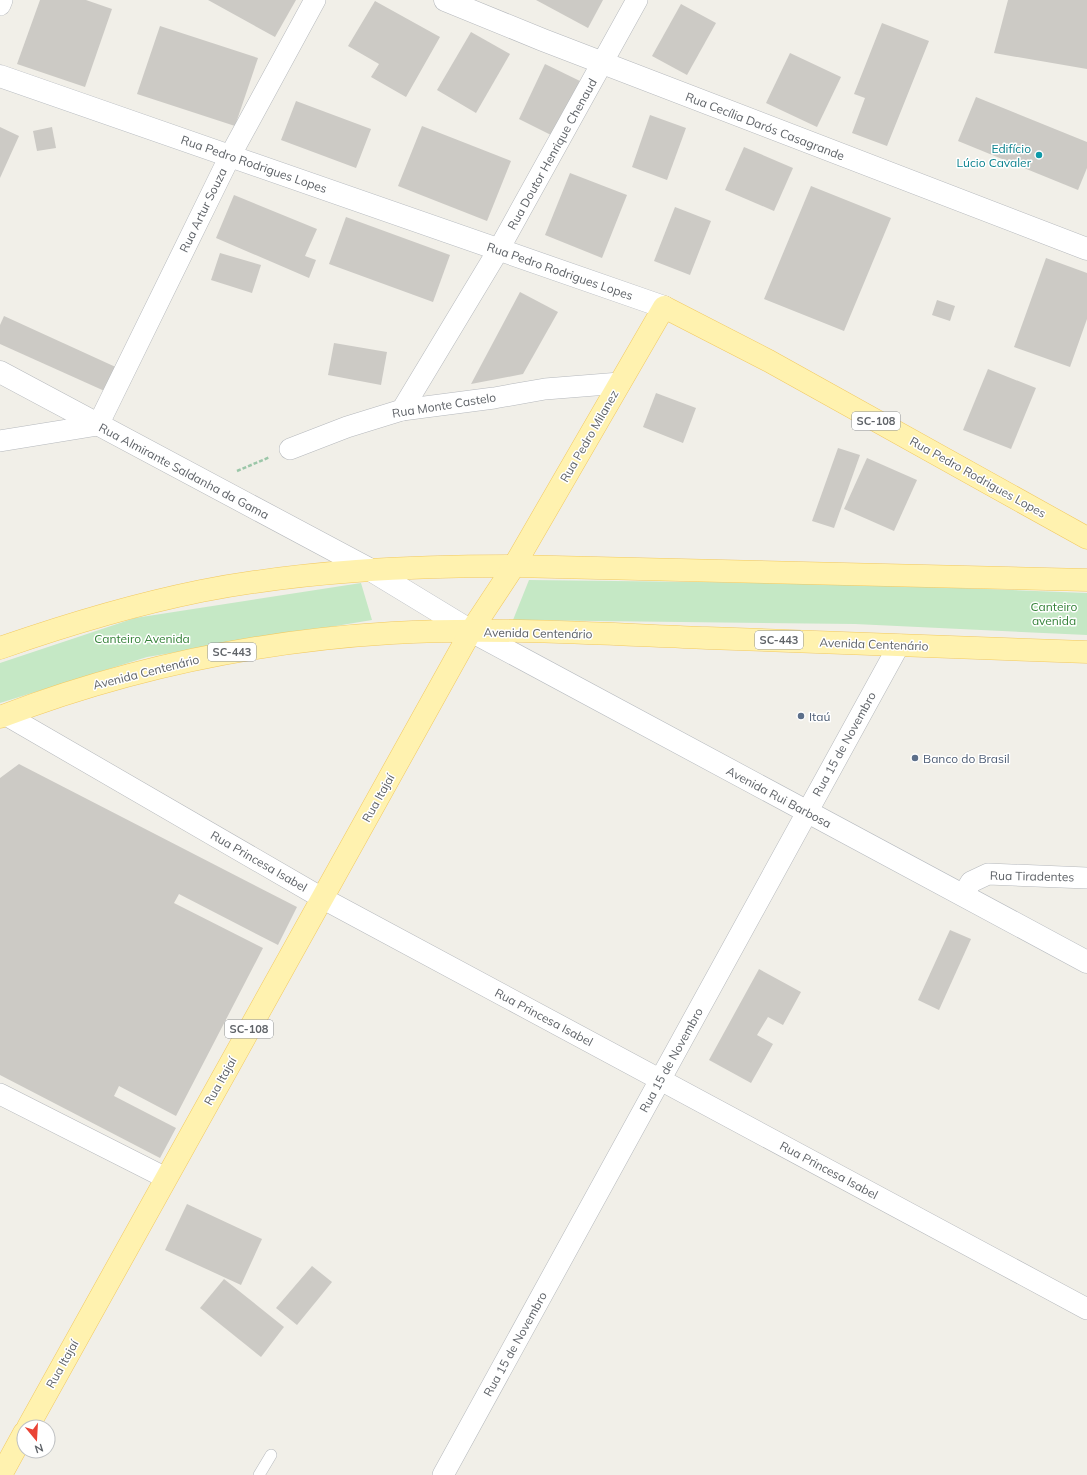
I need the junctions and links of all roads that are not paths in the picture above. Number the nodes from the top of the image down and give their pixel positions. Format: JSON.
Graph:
{"nodes":[{"id":1,"x":2,"y":0,"type":"edge"},
{"id":2,"x":315,"y":0,"type":"edge"},
{"id":3,"x":445,"y":0,"type":"edge"},
{"id":4,"x":637,"y":0,"type":"edge"},
{"id":5,"x":0,"y":5,"type":"edge"},
{"id":6,"x":603,"y":64,"type":"junction"},
{"id":7,"x":0,"y":76,"type":"edge"},
{"id":8,"x":230,"y":156,"type":"junction"},
{"id":9,"x":499,"y":249,"type":"junction"},
{"id":10,"x":1087,"y":249,"type":"edge"},
{"id":11,"x":664,"y":307,"type":"junction"},
{"id":12,"x":0,"y":372,"type":"edge"},
{"id":13,"x":620,"y":383,"type":"junction"},
{"id":14,"x":402,"y":410,"type":"junction"},
{"id":15,"x":98,"y":425,"type":"junction"},
{"id":16,"x":0,"y":441,"type":"edge"},
{"id":17,"x":290,"y":449,"type":"road end"},
{"id":18,"x":1087,"y":538,"type":"edge"},
{"id":19,"x":514,"y":566,"type":"junction"},
{"id":20,"x":369,"y":569,"type":"junction"},
{"id":21,"x":1087,"y":580,"type":"edge"},
{"id":22,"x":471,"y":631,"type":"junction"},
{"id":23,"x":899,"y":645,"type":"junction"},
{"id":24,"x":0,"y":648,"type":"edge"},
{"id":25,"x":1087,"y":652,"type":"edge"},
{"id":26,"x":3,"y":716,"type":"edge"},
{"id":27,"x":807,"y":813,"type":"junction"},
{"id":28,"x":1087,"y":878,"type":"edge"},
{"id":29,"x":963,"y":895,"type":"junction"},
{"id":30,"x":322,"y":898,"type":"junction"},
{"id":31,"x":1087,"y":962,"type":"edge"},
{"id":32,"x":660,"y":1080,"type":"junction"},
{"id":33,"x":0,"y":1094,"type":"edge"},
{"id":34,"x":166,"y":1178,"type":"junction"},
{"id":35,"x":1087,"y":1309,"type":"edge"},
{"id":36,"x":32,"y":1419,"type":"edge"},
{"id":37,"x":16,"y":1448,"type":"edge"},
{"id":38,"x":271,"y":1455,"type":"dead end"},
{"id":39,"x":1,"y":1475,"type":"edge"},
{"id":40,"x":259,"y":1475,"type":"edge"},
{"id":41,"x":443,"y":1475,"type":"edge"}],
"edges":[{"from":1,"to":5,"type":"street"},
{"from":2,"to":8,"type":"street","name":"Rua Artur Souza"},
{"from":3,"to":6,"type":"main road","name":"Rua Cecília Darós Casagrande"},
{"from":4,"to":6,"type":"street","name":"Rua Doutor Henrique Chenaud"},
{"from":6,"to":9,"type":"street","name":"Rua Doutor Henrique Chenaud"},
{"from":6,"to":10,"type":"main road","name":"Rua Cecília Darós Casagrande"},
{"from":7,"to":8,"type":"main road","name":"Rua Pedro Rodrigues Lopes"},
{"from":8,"to":9,"type":"main road","name":"Rua Pedro Rodrigues Lopes"},
{"from":8,"to":15,"type":"street","name":"Rua Artur Souza"},
{"from":9,"to":11,"type":"main road","name":"Rua Pedro Rodrigues Lopes"},
{"from":9,"to":14,"type":"street","name":"Rua Doutor Henrique Chenaud"},
{"from":11,"to":13,"type":"main road","name":"Rua Pedro Milanez"},
{"from":11,"to":18,"type":"main road","name":"Rua Pedro Rodrigues Lopes","number":"SC-108"},
{"from":12,"to":15,"type":"main road","name":"Rua Almirante Saldanha da Gama"},
{"from":13,"to":14,"type":"street","name":"Rua Monte Castelo"},
{"from":13,"to":19,"type":"main road","name":"Rua Pedro Milanez"},
{"from":14,"to":17,"type":"street","name":"Rua Monte Castelo"},
{"from":15,"to":16,"type":"street"},
{"from":15,"to":20,"type":"main road","name":"Rua Almirante Saldanha da Gama"},
{"from":19,"to":20,"type":"main road"},
{"from":19,"to":21,"type":"main road"},
{"from":19,"to":22,"type":"main road","name":"Rua Pedro Milanez"},
{"from":20,"to":22,"type":"main road","name":"Rua Almirante Saldanha da Gama"},
{"from":20,"to":24,"type":"main road"},
{"from":22,"to":23,"type":"main road","name":"Avenida Centenário","number":"SC-443"},
{"from":22,"to":26,"type":"main road","name":"Avenida Centenário","number":"SC-443"},
{"from":22,"to":27,"type":"main road","name":"Avenida Rui Barbosa"},
{"from":22,"to":30,"type":"main road","name":"Rua Itajaí","number":"SC-108"},
{"from":23,"to":25,"type":"main road","name":"Avenida Centenário","number":"SC-443"},
{"from":23,"to":27,"type":"street","name":"Rua 15 de Novembro"},
{"from":26,"to":30,"type":"street","name":"Rua Princesa Isabel"},
{"from":27,"to":29,"type":"main road","name":"Avenida Rui Barbosa"},
{"from":27,"to":32,"type":"street","name":"Rua 15 de Novembro"},
{"from":28,"to":29,"type":"street","name":"Rua Tiradentes"},
{"from":29,"to":31,"type":"main road","name":"Avenida Rui Barbosa"},
{"from":30,"to":32,"type":"street","name":"Rua Princesa Isabel"},
{"from":30,"to":34,"type":"main road","name":"Rua Itajaí","number":"SC-108"},
{"from":32,"to":35,"type":"street","name":"Rua Princesa Isabel"},
{"from":32,"to":41,"type":"street","name":"Rua 15 de Novembro"},
{"from":33,"to":34,"type":"street"},
{"from":34,"to":36,"type":"main road","name":"Rua Itajaí","number":"SC-108"},
{"from":37,"to":39,"type":"main road"},
{"from":38,"to":40,"type":"lane"}]}
